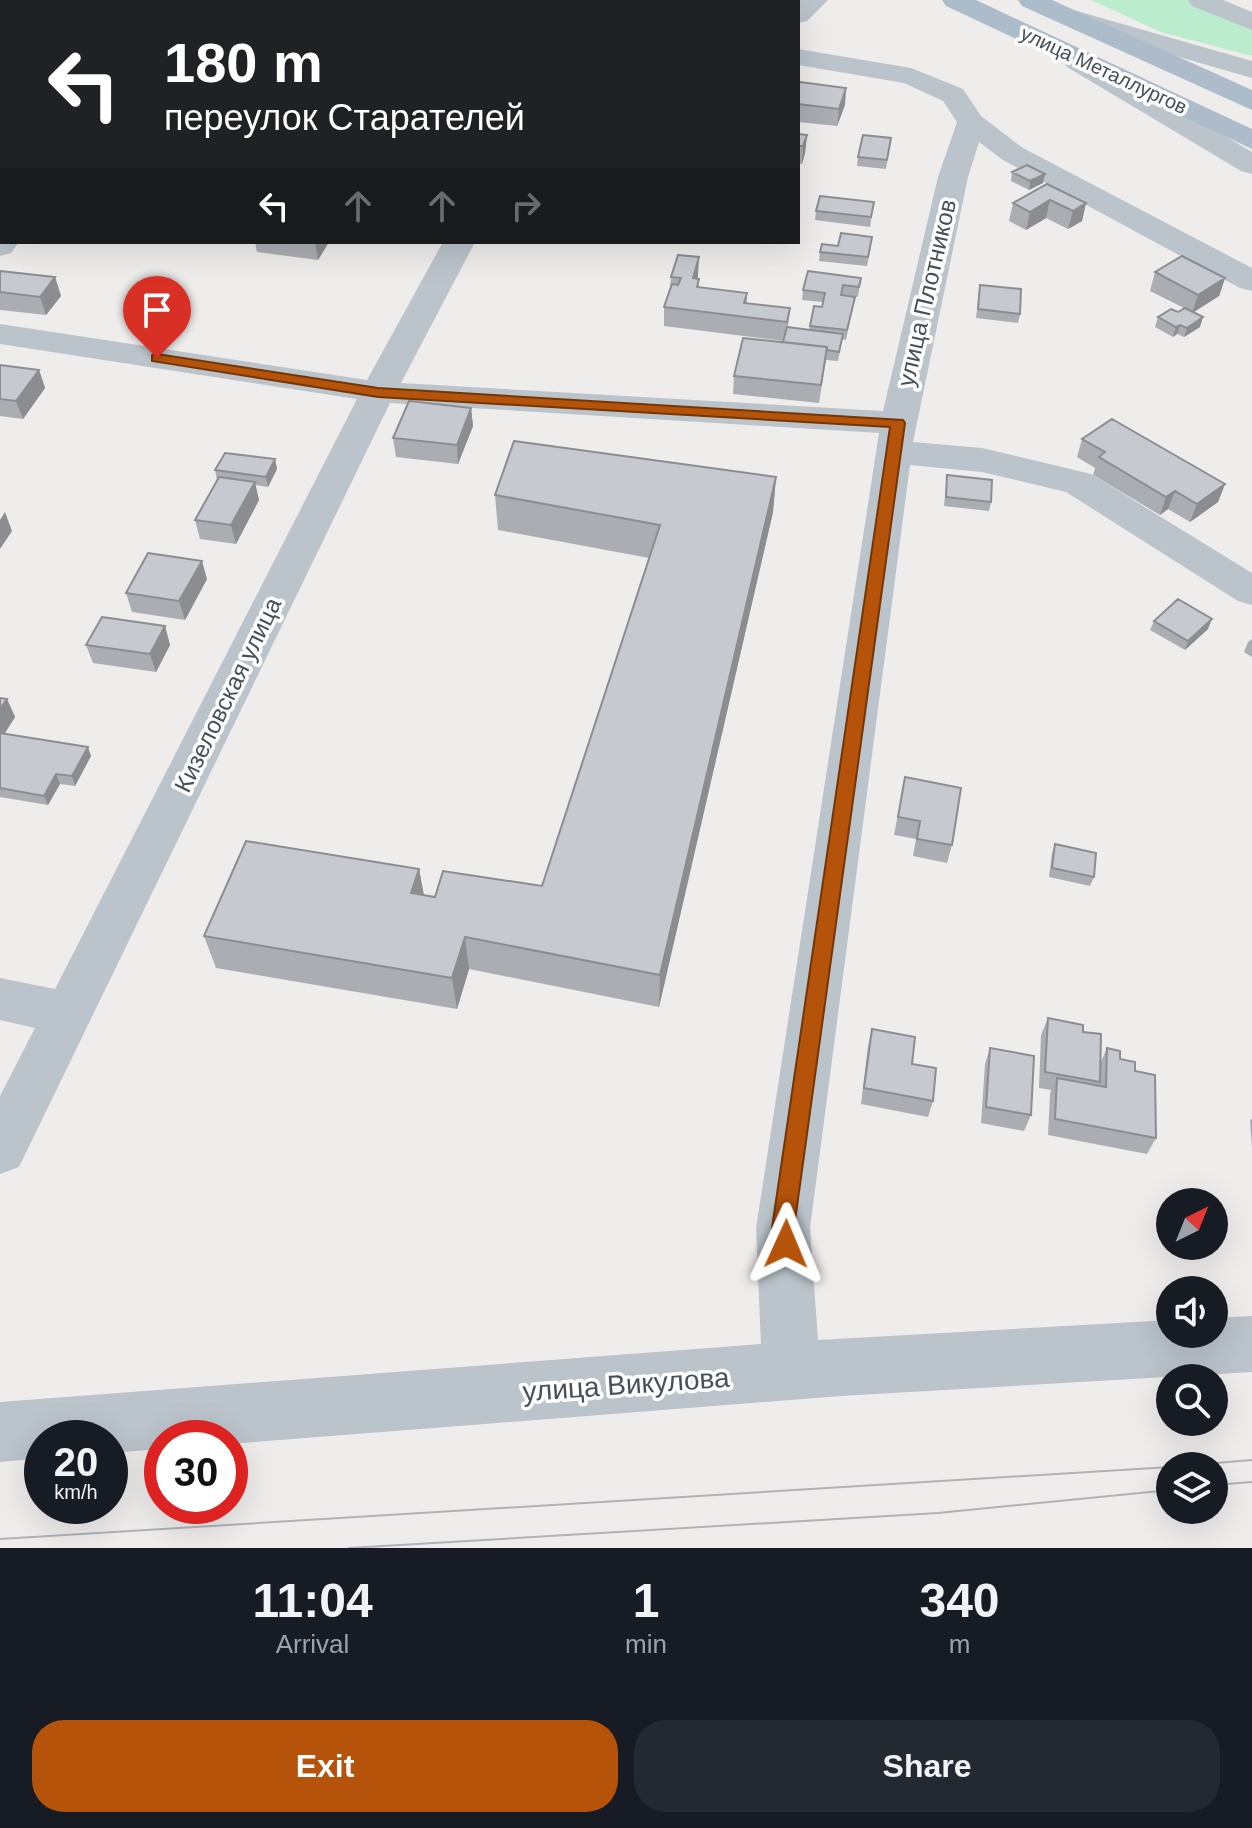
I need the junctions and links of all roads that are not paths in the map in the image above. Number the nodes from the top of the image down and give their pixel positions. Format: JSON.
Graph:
{"nodes":[{"id":1,"x":815,"y":0,"type":"edge"},
{"id":2,"x":955,"y":0,"type":"edge"},
{"id":3,"x":1031,"y":0,"type":"edge"},
{"id":4,"x":1201,"y":0,"type":"edge"},
{"id":5,"x":800,"y":13,"type":"edge"},
{"id":6,"x":1067,"y":16,"type":"junction"},
{"id":7,"x":1252,"y":22,"type":"edge"},
{"id":8,"x":1058,"y":49,"type":"junction"},
{"id":9,"x":800,"y":57,"type":"edge"},
{"id":10,"x":1252,"y":70,"type":"edge"},
{"id":11,"x":1252,"y":101,"type":"edge"},
{"id":12,"x":971,"y":122,"type":"junction"},
{"id":13,"x":1252,"y":140,"type":"edge"},
{"id":14,"x":1013,"y":154,"type":"junction"},
{"id":15,"x":1252,"y":165,"type":"edge"},
{"id":16,"x":953,"y":177,"type":"junction"},
{"id":17,"x":458,"y":244,"type":"edge"},
{"id":18,"x":1252,"y":281,"type":"edge"},
{"id":19,"x":0,"y":334,"type":"edge"},
{"id":20,"x":378,"y":392,"type":"junction"},
{"id":21,"x":896,"y":438,"type":"junction"},
{"id":22,"x":1252,"y":591,"type":"edge"},
{"id":23,"x":0,"y":999,"type":"edge"},
{"id":24,"x":70,"y":1014,"type":"junction"},
{"id":25,"x":0,"y":1150,"type":"edge"},
{"id":26,"x":1252,"y":1344,"type":"edge"},
{"id":27,"x":791,"y":1371,"type":"junction"},
{"id":28,"x":0,"y":1432,"type":"edge"}],
"edges":[{"from":1,"to":5,"type":"street"},
{"from":2,"to":8,"type":"main road","name":"улица Металлургов"},
{"from":3,"to":6,"type":"main road","name":"улица Металлургов"},
{"from":4,"to":7,"type":"street"},
{"from":6,"to":10,"type":"street"},
{"from":6,"to":11,"type":"main road","name":"улица Металлургов"},
{"from":8,"to":13,"type":"main road","name":"улица Металлургов"},
{"from":8,"to":15,"type":"street"},
{"from":9,"to":12,"type":"street"},
{"from":12,"to":14,"type":"street"},
{"from":12,"to":16,"type":"street","name":"улица Плотников"},
{"from":14,"to":16,"type":"street"},
{"from":14,"to":18,"type":"street"},
{"from":16,"to":21,"type":"street","name":"улица Плотников"},
{"from":17,"to":20,"type":"street","name":"Кизеловская улица"},
{"from":19,"to":20,"type":"street"},
{"from":20,"to":21,"type":"street"},
{"from":20,"to":24,"type":"street","name":"Кизеловская улица"},
{"from":21,"to":22,"type":"street"},
{"from":21,"to":27,"type":"street","name":"улица Плотников"},
{"from":23,"to":24,"type":"street"},
{"from":24,"to":25,"type":"street","name":"Кизеловская улица"},
{"from":26,"to":27,"type":"street","name":"улица Викулова"},
{"from":27,"to":28,"type":"street","name":"улица Викулова"}]}
